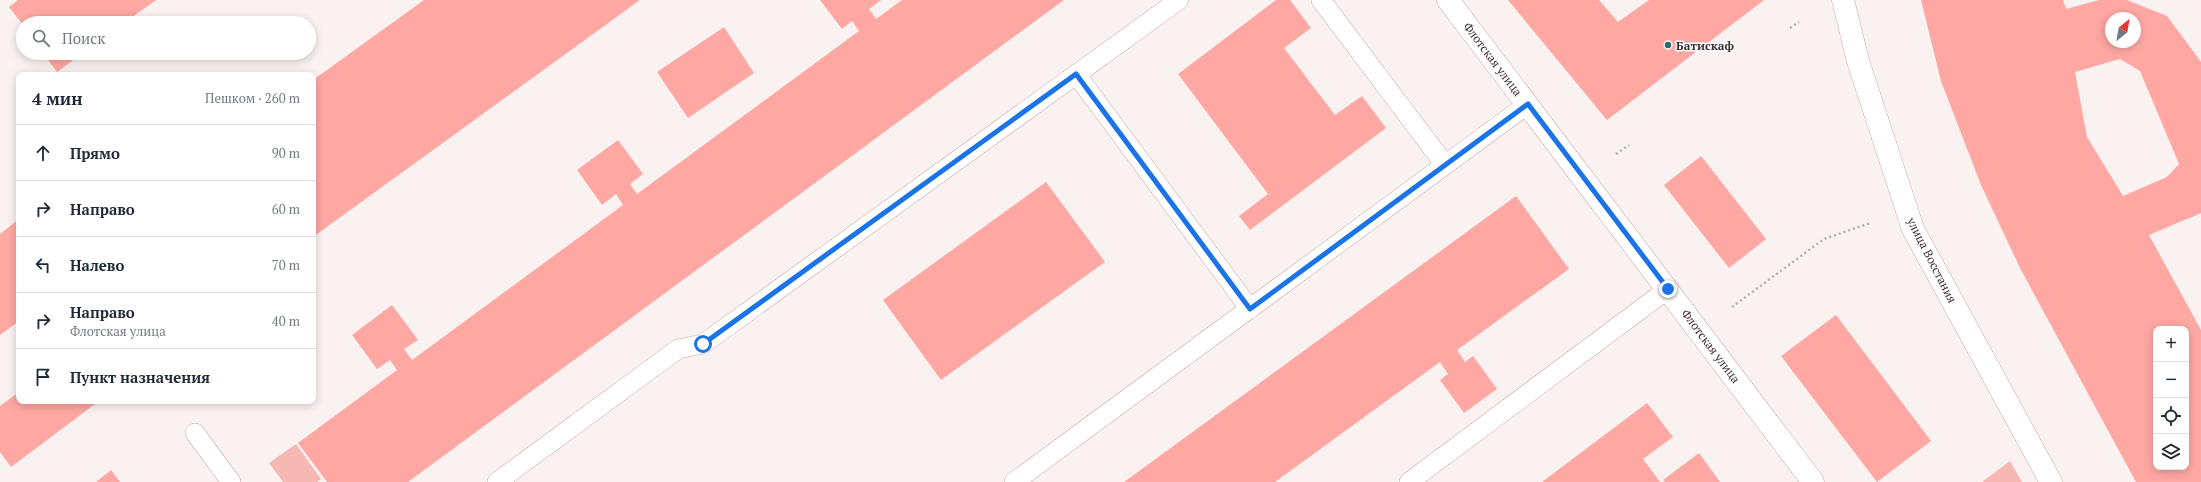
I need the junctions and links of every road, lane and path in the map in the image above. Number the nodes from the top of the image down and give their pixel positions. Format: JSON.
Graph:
{"nodes":[{"id":1,"x":1179,"y":0,"type":"edge"},
{"id":2,"x":1321,"y":0,"type":"edge"},
{"id":3,"x":1448,"y":0,"type":"edge"},
{"id":4,"x":1843,"y":0,"type":"edge"},
{"id":5,"x":1799,"y":22,"type":"dead end"},
{"id":6,"x":1790,"y":28,"type":"dead end"},
{"id":7,"x":1076,"y":74,"type":"junction"},
{"id":8,"x":1528,"y":104,"type":"junction"},
{"id":9,"x":1629,"y":145,"type":"dead end"},
{"id":10,"x":1616,"y":154,"type":"dead end"},
{"id":11,"x":1445,"y":165,"type":"junction"},
{"id":12,"x":1870,"y":223,"type":"dead end"},
{"id":13,"x":1668,"y":289,"type":"junction"},
{"id":14,"x":1732,"y":307,"type":"dead end"},
{"id":15,"x":1250,"y":309,"type":"junction"},
{"id":16,"x":195,"y":433,"type":"dead end"},
{"id":17,"x":231,"y":482,"type":"edge"},
{"id":18,"x":498,"y":482,"type":"edge"},
{"id":19,"x":1014,"y":482,"type":"edge"},
{"id":20,"x":1409,"y":482,"type":"edge"},
{"id":21,"x":1813,"y":482,"type":"edge"},
{"id":22,"x":2051,"y":482,"type":"edge"}],
"edges":[{"from":1,"to":7,"type":"lane"},
{"from":2,"to":11,"type":"lane"},
{"from":3,"to":8,"type":"street","name":"Флотская улица"},
{"from":4,"to":22,"type":"street","name":"улица Восстания"},
{"from":5,"to":6,"type":"path"},
{"from":7,"to":15,"type":"lane"},
{"from":7,"to":18,"type":"lane"},
{"from":8,"to":11,"type":"lane"},
{"from":8,"to":13,"type":"street","name":"Флотская улица"},
{"from":9,"to":10,"type":"path"},
{"from":11,"to":15,"type":"lane"},
{"from":12,"to":14,"type":"path"},
{"from":13,"to":20,"type":"lane"},
{"from":13,"to":21,"type":"street","name":"Флотская улица"},
{"from":15,"to":19,"type":"lane"},
{"from":16,"to":17,"type":"lane"}]}
